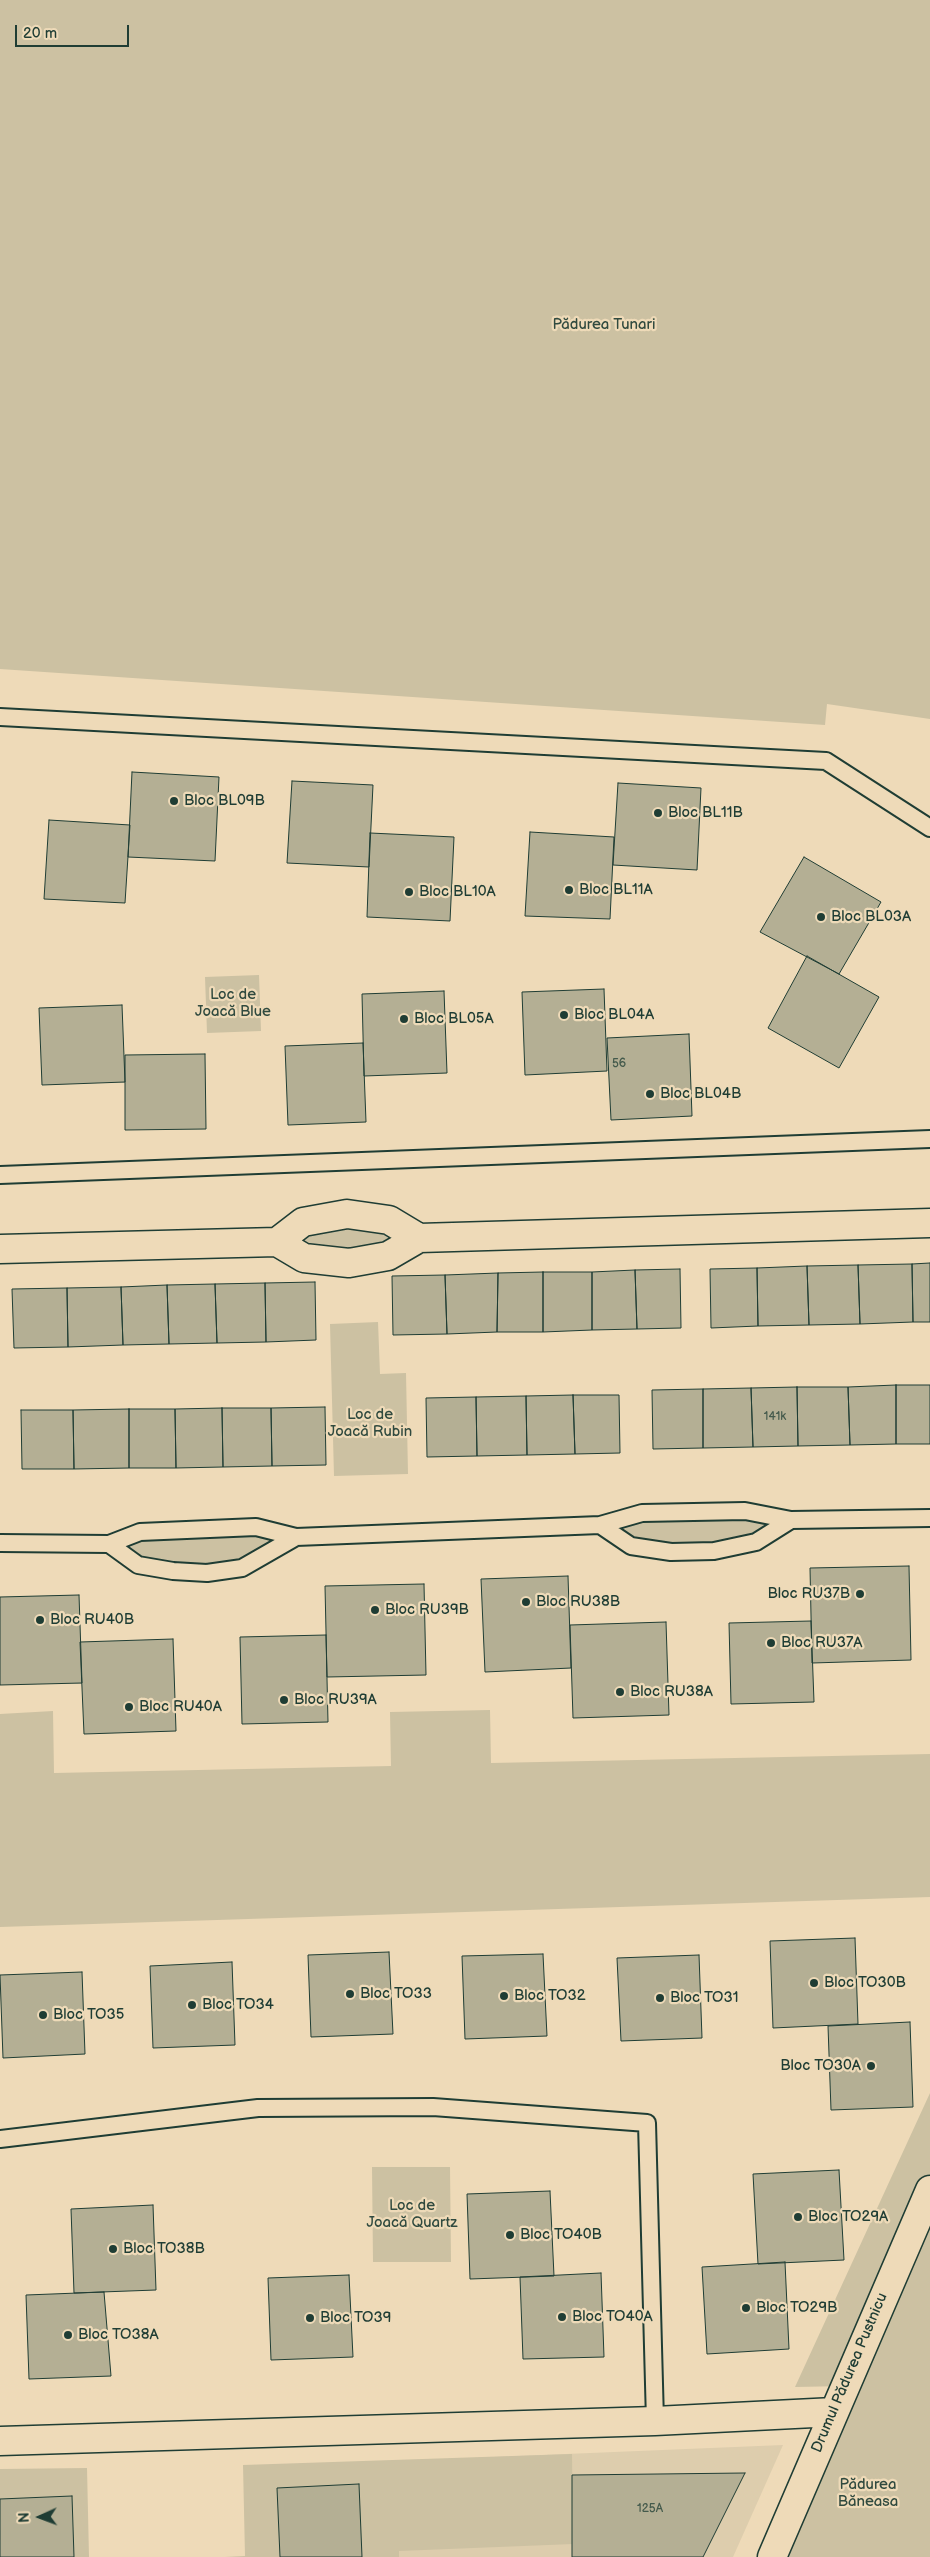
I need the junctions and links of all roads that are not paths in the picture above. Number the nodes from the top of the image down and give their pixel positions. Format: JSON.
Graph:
{"nodes":[{"id":1,"x":0,"y":718,"type":"edge"},
{"id":2,"x":930,"y":828,"type":"edge"},
{"id":3,"x":930,"y":1139,"type":"edge"},
{"id":4,"x":0,"y":1175,"type":"edge"},
{"id":5,"x":930,"y":1223,"type":"edge"},
{"id":6,"x":419,"y":1238,"type":"junction"},
{"id":7,"x":277,"y":1242,"type":"junction"},
{"id":8,"x":0,"y":1250,"type":"edge"},
{"id":9,"x":930,"y":1518,"type":"edge"},
{"id":10,"x":791,"y":1520,"type":"junction"},
{"id":11,"x":600,"y":1525,"type":"junction"},
{"id":12,"x":296,"y":1537,"type":"junction"},
{"id":13,"x":0,"y":1543,"type":"edge"},
{"id":14,"x":109,"y":1544,"type":"junction"},
{"id":15,"x":0,"y":2139,"type":"edge"},
{"id":16,"x":930,"y":2190,"type":"edge"},
{"id":17,"x":834,"y":2412,"type":"junction"},
{"id":18,"x":655,"y":2421,"type":"junction"},
{"id":19,"x":0,"y":2441,"type":"edge"},
{"id":20,"x":772,"y":2557,"type":"edge"}],
"edges":[{"from":1,"to":2,"type":"lane"},
{"from":3,"to":4,"type":"lane"},
{"from":5,"to":6,"type":"street"},
{"from":6,"to":7,"type":"street"},
{"from":6,"to":7,"type":"street"},
{"from":7,"to":8,"type":"street"},
{"from":9,"to":10,"type":"lane"},
{"from":10,"to":11,"type":"lane"},
{"from":10,"to":11,"type":"lane"},
{"from":11,"to":12,"type":"lane"},
{"from":12,"to":14,"type":"lane"},
{"from":12,"to":14,"type":"lane"},
{"from":13,"to":14,"type":"lane"},
{"from":15,"to":18,"type":"lane"},
{"from":16,"to":17,"type":"street","name":"Drumul Pădurea Pustnicu"},
{"from":17,"to":18,"type":"street"},
{"from":17,"to":20,"type":"street","name":"Drumul Pădurea Pustnicu"},
{"from":18,"to":19,"type":"street"}]}
